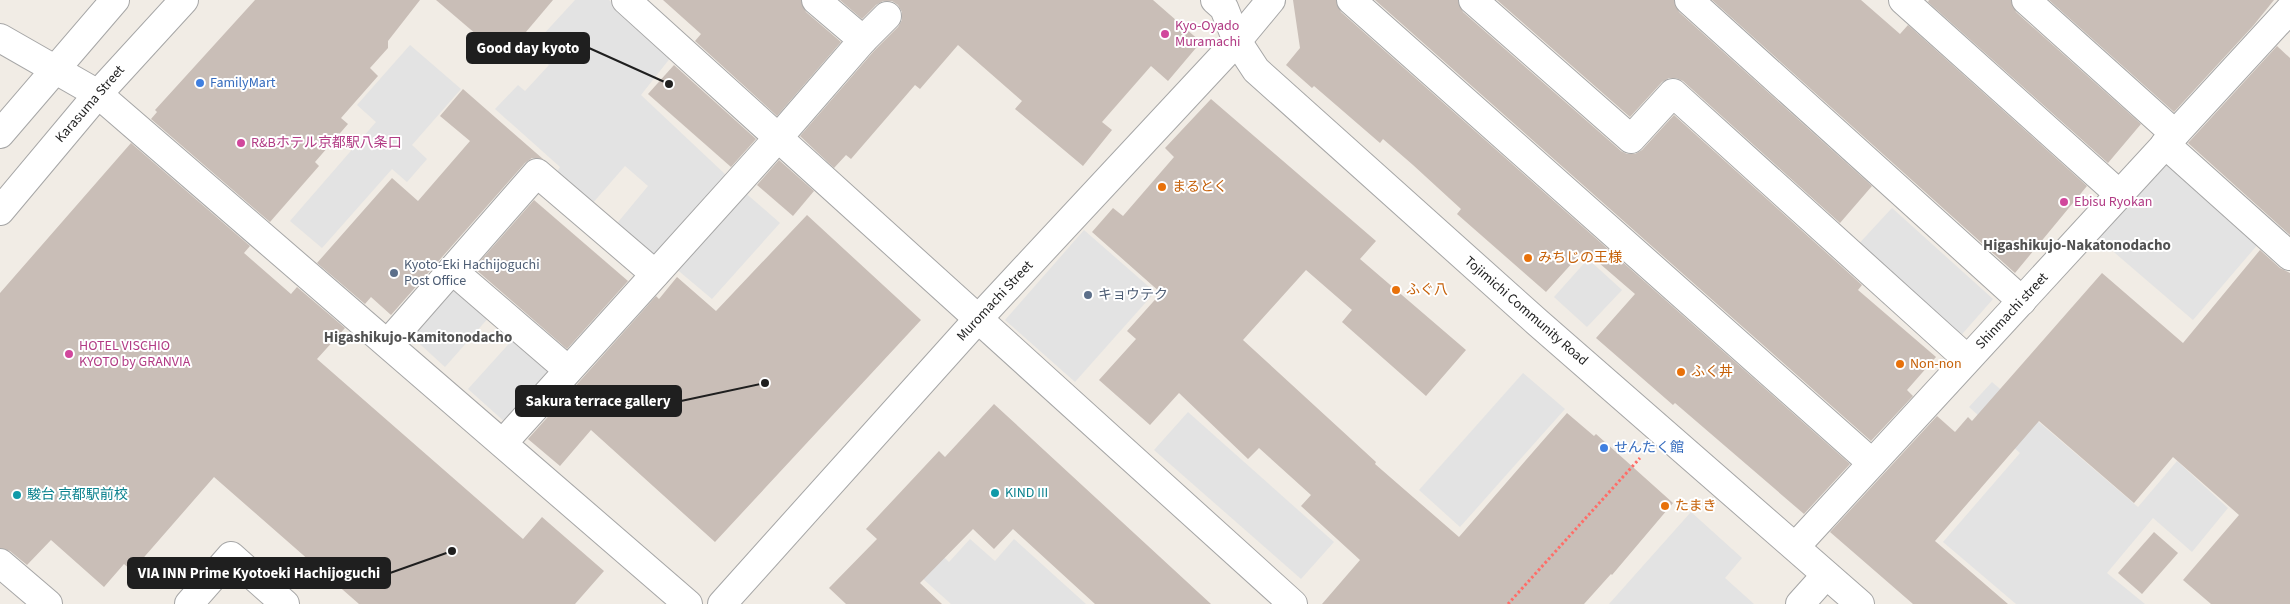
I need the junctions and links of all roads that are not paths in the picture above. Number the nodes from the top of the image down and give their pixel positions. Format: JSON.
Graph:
{"nodes":[{"id":1,"x":115,"y":0,"type":"edge"},
{"id":2,"x":184,"y":0,"type":"edge"},
{"id":3,"x":626,"y":0,"type":"edge"},
{"id":4,"x":816,"y":0,"type":"edge"},
{"id":5,"x":1215,"y":0,"type":"edge"},
{"id":6,"x":1271,"y":0,"type":"edge"},
{"id":7,"x":1351,"y":0,"type":"edge"},
{"id":8,"x":1473,"y":0,"type":"edge"},
{"id":9,"x":1689,"y":0,"type":"edge"},
{"id":10,"x":1903,"y":0,"type":"edge"},
{"id":11,"x":2026,"y":0,"type":"edge"},
{"id":12,"x":2290,"y":9,"type":"edge"},
{"id":13,"x":887,"y":16,"type":"dead end"},
{"id":14,"x":0,"y":38,"type":"edge"},
{"id":15,"x":863,"y":40,"type":"junction"},
{"id":16,"x":1237,"y":42,"type":"junction"},
{"id":17,"x":55,"y":69,"type":"junction"},
{"id":18,"x":98,"y":94,"type":"junction"},
{"id":19,"x":0,"y":134,"type":"edge"},
{"id":20,"x":778,"y":138,"type":"junction"},
{"id":21,"x":2170,"y":139,"type":"junction"},
{"id":22,"x":2119,"y":194,"type":"junction"},
{"id":23,"x":0,"y":211,"type":"edge"},
{"id":24,"x":2290,"y":256,"type":"edge"},
{"id":25,"x":452,"y":270,"type":"junction"},
{"id":26,"x":655,"y":274,"type":"junction"},
{"id":27,"x":2022,"y":300,"type":"junction"},
{"id":28,"x":978,"y":319,"type":"junction"},
{"id":29,"x":388,"y":343,"type":"junction"},
{"id":30,"x":1967,"y":359,"type":"junction"},
{"id":31,"x":568,"y":370,"type":"junction"},
{"id":32,"x":503,"y":443,"type":"junction"},
{"id":33,"x":1872,"y":463,"type":"junction"},
{"id":34,"x":1796,"y":546,"type":"junction"},
{"id":35,"x":0,"y":563,"type":"edge"},
{"id":36,"x":1826,"y":575,"type":"junction"},
{"id":37,"x":731,"y":601,"type":"edge"},
{"id":38,"x":48,"y":604,"type":"edge"},
{"id":39,"x":189,"y":604,"type":"edge"},
{"id":40,"x":285,"y":604,"type":"edge"},
{"id":41,"x":688,"y":604,"type":"edge"},
{"id":42,"x":1293,"y":604,"type":"edge"},
{"id":43,"x":1800,"y":604,"type":"edge"},
{"id":44,"x":1860,"y":604,"type":"edge"}],
"edges":[{"from":1,"to":17,"type":"street"},
{"from":2,"to":18,"type":"street","name":"Karasuma Street"},
{"from":3,"to":20,"type":"street"},
{"from":4,"to":15,"type":"street"},
{"from":5,"to":16,"type":"street","name":"Tojimichi Community Road"},
{"from":6,"to":16,"type":"street","name":"Muromachi Street"},
{"from":7,"to":33,"type":"street"},
{"from":8,"to":30,"type":"street"},
{"from":9,"to":27,"type":"street"},
{"from":10,"to":22,"type":"street"},
{"from":11,"to":21,"type":"street"},
{"from":12,"to":21,"type":"street","name":"Shinmachi street"},
{"from":13,"to":15,"type":"street"},
{"from":14,"to":17,"type":"street"},
{"from":15,"to":20,"type":"street"},
{"from":16,"to":28,"type":"street","name":"Muromachi Street"},
{"from":16,"to":34,"type":"street","name":"Tojimichi Community Road"},
{"from":17,"to":18,"type":"street"},
{"from":17,"to":19,"type":"street"},
{"from":18,"to":23,"type":"street","name":"Karasuma Street"},
{"from":18,"to":29,"type":"street"},
{"from":20,"to":26,"type":"street"},
{"from":20,"to":28,"type":"street"},
{"from":21,"to":22,"type":"street","name":"Shinmachi street"},
{"from":21,"to":24,"type":"street"},
{"from":22,"to":27,"type":"street","name":"Shinmachi street"},
{"from":25,"to":26,"type":"street"},
{"from":25,"to":29,"type":"street"},
{"from":25,"to":31,"type":"street"},
{"from":26,"to":31,"type":"street"},
{"from":27,"to":30,"type":"street","name":"Shinmachi street"},
{"from":28,"to":37,"type":"street","name":"Muromachi Street"},
{"from":28,"to":42,"type":"street"},
{"from":29,"to":32,"type":"street"},
{"from":30,"to":33,"type":"street","name":"Shinmachi street"},
{"from":31,"to":32,"type":"street"},
{"from":32,"to":41,"type":"street"},
{"from":33,"to":34,"type":"street","name":"Shinmachi street"},
{"from":34,"to":36,"type":"street","name":"Tojimichi Community Road"},
{"from":35,"to":38,"type":"street"},
{"from":36,"to":43,"type":"street"},
{"from":36,"to":44,"type":"street","name":"Tojimichi Community Road"},
{"from":39,"to":40,"type":"street"}]}
